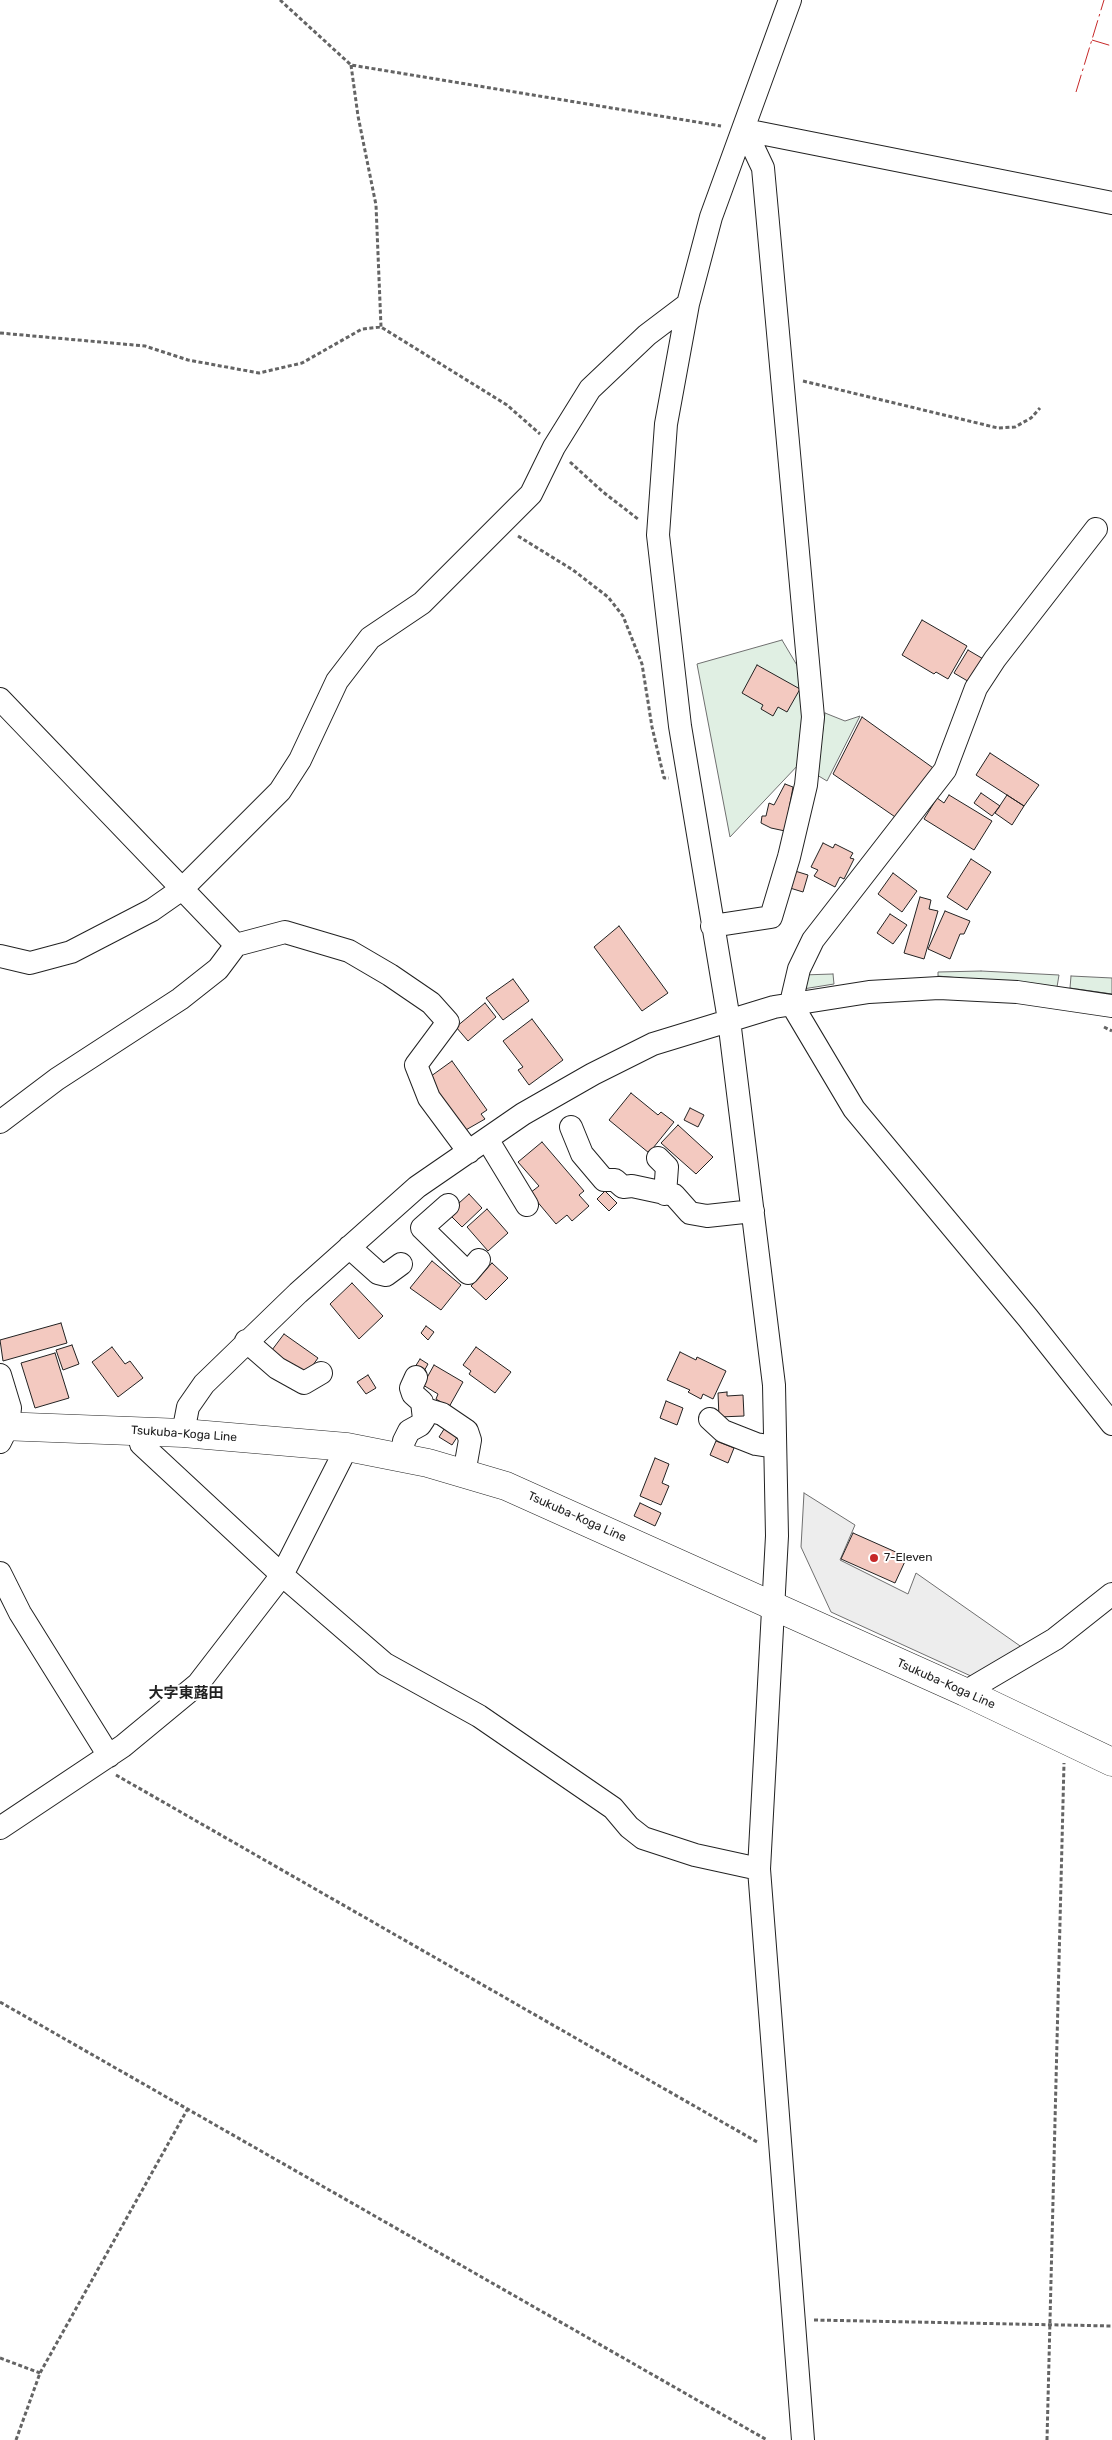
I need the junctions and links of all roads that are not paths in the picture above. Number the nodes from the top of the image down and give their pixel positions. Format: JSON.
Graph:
{"nodes":[{"id":1,"x":790,"y":0,"type":"edge"},
{"id":2,"x":745,"y":130,"type":"junction"},
{"id":3,"x":1112,"y":203,"type":"edge"},
{"id":4,"x":688,"y":304,"type":"junction"},
{"id":5,"x":1096,"y":529,"type":"dead end"},
{"id":6,"x":0,"y":699,"type":"edge"},
{"id":7,"x":182,"y":889,"type":"junction"},
{"id":8,"x":712,"y":926,"type":"junction"},
{"id":9,"x":236,"y":945,"type":"junction"},
{"id":10,"x":0,"y":956,"type":"edge"},
{"id":11,"x":791,"y":1003,"type":"junction"},
{"id":12,"x":1112,"y":1006,"type":"edge"},
{"id":13,"x":729,"y":1020,"type":"junction"},
{"id":14,"x":0,"y":1122,"type":"edge"},
{"id":15,"x":570,"y":1127,"type":"dead end"},
{"id":16,"x":478,"y":1145,"type":"junction"},
{"id":17,"x":658,"y":1158,"type":"dead end"},
{"id":18,"x":665,"y":1194,"type":"junction"},
{"id":19,"x":400,"y":1203,"type":"junction"},
{"id":20,"x":448,"y":1205,"type":"dead end"},
{"id":21,"x":527,"y":1205,"type":"dead end"},
{"id":22,"x":752,"y":1210,"type":"junction"},
{"id":23,"x":422,"y":1228,"type":"junction"},
{"id":24,"x":349,"y":1247,"type":"junction"},
{"id":25,"x":479,"y":1260,"type":"dead end"},
{"id":26,"x":401,"y":1264,"type":"dead end"},
{"id":27,"x":246,"y":1341,"type":"junction"},
{"id":28,"x":321,"y":1373,"type":"dead end"},
{"id":29,"x":0,"y":1375,"type":"edge"},
{"id":30,"x":416,"y":1377,"type":"dead end"},
{"id":31,"x":425,"y":1409,"type":"junction"},
{"id":32,"x":710,"y":1419,"type":"dead end"},
{"id":33,"x":1112,"y":1424,"type":"edge"},
{"id":34,"x":3,"y":1431,"type":"edge"},
{"id":35,"x":139,"y":1431,"type":"junction"},
{"id":36,"x":184,"y":1433,"type":"junction"},
{"id":37,"x":347,"y":1447,"type":"junction"},
{"id":38,"x":775,"y":1447,"type":"junction"},
{"id":39,"x":401,"y":1458,"type":"junction"},
{"id":40,"x":464,"y":1474,"type":"junction"},
{"id":41,"x":0,"y":1573,"type":"edge"},
{"id":42,"x":282,"y":1575,"type":"junction"},
{"id":43,"x":1112,"y":1594,"type":"edge"},
{"id":44,"x":774,"y":1606,"type":"junction"},
{"id":45,"x":965,"y":1692,"type":"junction"},
{"id":46,"x":104,"y":1760,"type":"junction"},
{"id":47,"x":1112,"y":1762,"type":"edge"},
{"id":48,"x":0,"y":1828,"type":"edge"},
{"id":49,"x":759,"y":1869,"type":"junction"},
{"id":50,"x":803,"y":2440,"type":"edge"}],
"edges":[{"from":1,"to":2,"type":"street"},
{"from":2,"to":3,"type":"street"},
{"from":2,"to":4,"type":"street"},
{"from":2,"to":8,"type":"street"},
{"from":4,"to":7,"type":"street"},
{"from":4,"to":8,"type":"street"},
{"from":5,"to":11,"type":"street"},
{"from":6,"to":7,"type":"street"},
{"from":7,"to":9,"type":"street"},
{"from":7,"to":10,"type":"street"},
{"from":8,"to":13,"type":"street"},
{"from":9,"to":14,"type":"street"},
{"from":9,"to":16,"type":"street"},
{"from":11,"to":12,"type":"street"},
{"from":11,"to":13,"type":"street"},
{"from":11,"to":33,"type":"street"},
{"from":13,"to":16,"type":"street"},
{"from":13,"to":22,"type":"street"},
{"from":15,"to":18,"type":"street"},
{"from":16,"to":19,"type":"street"},
{"from":16,"to":21,"type":"street"},
{"from":17,"to":18,"type":"street"},
{"from":18,"to":22,"type":"street"},
{"from":19,"to":23,"type":"street"},
{"from":19,"to":24,"type":"street"},
{"from":20,"to":23,"type":"street"},
{"from":22,"to":38,"type":"street"},
{"from":23,"to":25,"type":"street"},
{"from":24,"to":26,"type":"street"},
{"from":24,"to":27,"type":"street"},
{"from":27,"to":28,"type":"street"},
{"from":27,"to":36,"type":"street"},
{"from":29,"to":34,"type":"street"},
{"from":30,"to":31,"type":"street"},
{"from":31,"to":39,"type":"street"},
{"from":31,"to":40,"type":"street"},
{"from":32,"to":38,"type":"street"},
{"from":34,"to":35,"type":"main road","name":"Tsukuba-Koga Line"},
{"from":35,"to":36,"type":"main road","name":"Tsukuba-Koga Line"},
{"from":35,"to":42,"type":"street"},
{"from":36,"to":37,"type":"main road","name":"Tsukuba-Koga Line"},
{"from":37,"to":39,"type":"main road","name":"Tsukuba-Koga Line"},
{"from":37,"to":42,"type":"street"},
{"from":38,"to":44,"type":"street"},
{"from":39,"to":40,"type":"main road","name":"Tsukuba-Koga Line"},
{"from":40,"to":44,"type":"main road","name":"Tsukuba-Koga Line"},
{"from":41,"to":46,"type":"street"},
{"from":42,"to":46,"type":"street"},
{"from":42,"to":49,"type":"street"},
{"from":43,"to":45,"type":"street"},
{"from":44,"to":45,"type":"main road","name":"Tsukuba-Koga Line"},
{"from":44,"to":49,"type":"street"},
{"from":45,"to":47,"type":"main road","name":"Tsukuba-Koga Line"},
{"from":46,"to":48,"type":"street"},
{"from":49,"to":50,"type":"street"}]}
